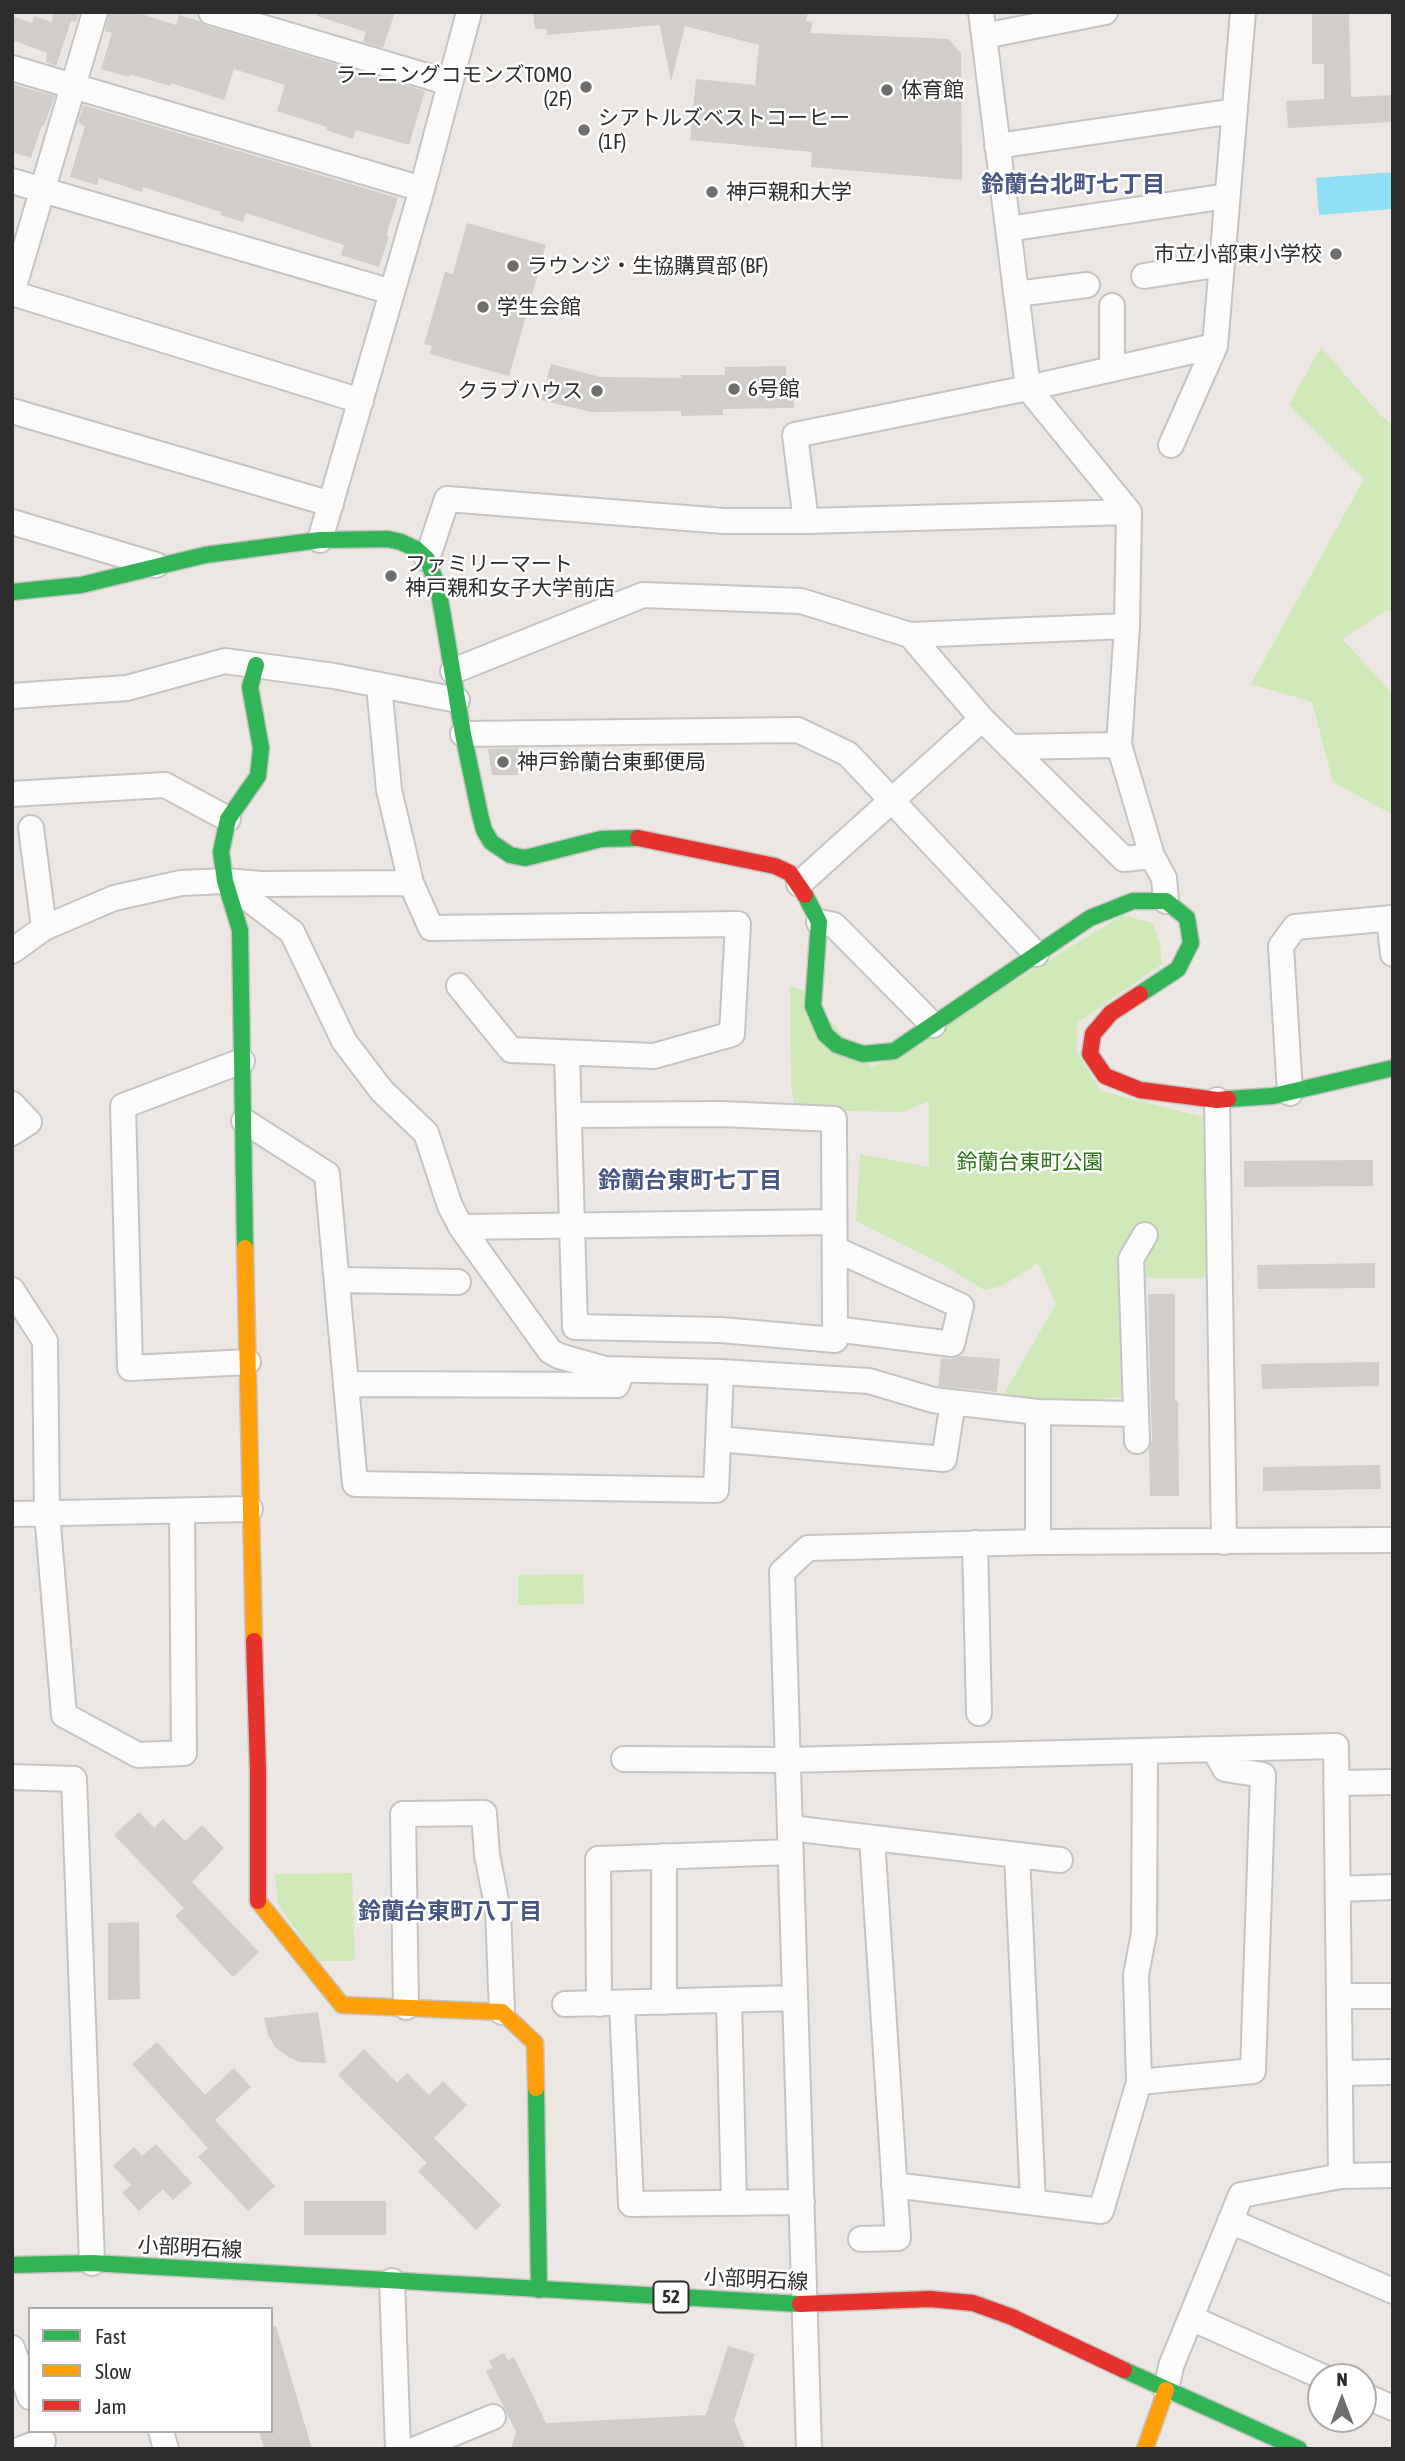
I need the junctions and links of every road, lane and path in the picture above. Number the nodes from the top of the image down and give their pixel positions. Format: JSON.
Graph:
{"nodes":[{"id":1,"x":94,"y":12,"type":"edge"},
{"id":2,"x":211,"y":12,"type":"edge"},
{"id":3,"x":469,"y":12,"type":"edge"},
{"id":4,"x":1105,"y":12,"type":"edge"},
{"id":5,"x":1243,"y":12,"type":"edge"},
{"id":6,"x":982,"y":24,"type":"edge"},
{"id":7,"x":12,"y":68,"type":"edge"},
{"id":8,"x":450,"y":83,"type":"junction"},
{"id":9,"x":74,"y":86,"type":"junction"},
{"id":10,"x":1235,"y":111,"type":"junction"},
{"id":11,"x":997,"y":146,"type":"junction"},
{"id":12,"x":12,"y":181,"type":"edge"},
{"id":13,"x":422,"y":189,"type":"junction"},
{"id":14,"x":43,"y":190,"type":"junction"},
{"id":15,"x":1227,"y":196,"type":"junction"},
{"id":16,"x":1008,"y":229,"type":"junction"},
{"id":17,"x":1222,"y":264,"type":"junction"},
{"id":18,"x":1144,"y":276,"type":"dead end"},
{"id":19,"x":1087,"y":285,"type":"dead end"},
{"id":20,"x":392,"y":292,"type":"junction"},
{"id":21,"x":12,"y":293,"type":"edge"},
{"id":22,"x":1016,"y":294,"type":"junction"},
{"id":23,"x":1112,"y":306,"type":"dead end"},
{"id":24,"x":1214,"y":346,"type":"junction"},
{"id":25,"x":1112,"y":369,"type":"junction"},
{"id":26,"x":1028,"y":388,"type":"junction"},
{"id":27,"x":361,"y":401,"type":"junction"},
{"id":28,"x":12,"y":411,"type":"edge"},
{"id":29,"x":1171,"y":445,"type":"dead end"},
{"id":30,"x":331,"y":504,"type":"junction"},
{"id":31,"x":1129,"y":512,"type":"junction"},
{"id":32,"x":12,"y":522,"type":"edge"},
{"id":33,"x":806,"y":522,"type":"junction"},
{"id":34,"x":320,"y":540,"type":"junction"},
{"id":35,"x":427,"y":559,"type":"junction"},
{"id":36,"x":160,"y":566,"type":"junction"},
{"id":37,"x":12,"y":592,"type":"edge"},
{"id":38,"x":1128,"y":626,"type":"junction"},
{"id":39,"x":910,"y":635,"type":"junction"},
{"id":40,"x":256,"y":665,"type":"junction"},
{"id":41,"x":453,"y":671,"type":"junction"},
{"id":42,"x":379,"y":685,"type":"junction"},
{"id":43,"x":12,"y":696,"type":"edge"},
{"id":44,"x":457,"y":700,"type":"junction"},
{"id":45,"x":982,"y":719,"type":"junction"},
{"id":46,"x":463,"y":734,"type":"junction"},
{"id":47,"x":1119,"y":745,"type":"junction"},
{"id":48,"x":1010,"y":747,"type":"junction"},
{"id":49,"x":12,"y":794,"type":"edge"},
{"id":50,"x":892,"y":801,"type":"junction"},
{"id":51,"x":228,"y":819,"type":"junction"},
{"id":52,"x":31,"y":828,"type":"dead end"},
{"id":53,"x":1152,"y":856,"type":"junction"},
{"id":54,"x":225,"y":881,"type":"junction"},
{"id":55,"x":411,"y":883,"type":"junction"},
{"id":56,"x":799,"y":884,"type":"junction"},
{"id":57,"x":1166,"y":901,"type":"junction"},
{"id":58,"x":1391,"y":918,"type":"edge"},
{"id":59,"x":819,"y":922,"type":"junction"},
{"id":60,"x":44,"y":929,"type":"junction"},
{"id":61,"x":12,"y":951,"type":"edge"},
{"id":62,"x":1036,"y":954,"type":"junction"},
{"id":63,"x":1393,"y":954,"type":"edge"},
{"id":64,"x":459,"y":986,"type":"dead end"},
{"id":65,"x":933,"y":1025,"type":"junction"},
{"id":66,"x":567,"y":1054,"type":"junction"},
{"id":67,"x":242,"y":1061,"type":"junction"},
{"id":68,"x":1393,"y":1069,"type":"edge"},
{"id":69,"x":1290,"y":1093,"type":"junction"},
{"id":70,"x":1217,"y":1100,"type":"junction"},
{"id":71,"x":12,"y":1104,"type":"edge"},
{"id":72,"x":570,"y":1115,"type":"junction"},
{"id":73,"x":244,"y":1121,"type":"junction"},
{"id":74,"x":12,"y":1133,"type":"edge"},
{"id":75,"x":833,"y":1222,"type":"junction"},
{"id":76,"x":571,"y":1224,"type":"junction"},
{"id":77,"x":461,"y":1227,"type":"junction"},
{"id":78,"x":1145,"y":1235,"type":"dead end"},
{"id":79,"x":835,"y":1249,"type":"junction"},
{"id":80,"x":337,"y":1280,"type":"junction"},
{"id":81,"x":458,"y":1282,"type":"dead end"},
{"id":82,"x":12,"y":1290,"type":"edge"},
{"id":83,"x":835,"y":1329,"type":"junction"},
{"id":84,"x":248,"y":1362,"type":"junction"},
{"id":85,"x":622,"y":1369,"type":"junction"},
{"id":86,"x":721,"y":1372,"type":"junction"},
{"id":87,"x":346,"y":1384,"type":"junction"},
{"id":88,"x":953,"y":1402,"type":"junction"},
{"id":89,"x":1038,"y":1412,"type":"junction"},
{"id":90,"x":1136,"y":1414,"type":"junction"},
{"id":91,"x":718,"y":1439,"type":"junction"},
{"id":92,"x":1137,"y":1441,"type":"dead end"},
{"id":93,"x":250,"y":1509,"type":"junction"},
{"id":94,"x":182,"y":1510,"type":"junction"},
{"id":95,"x":47,"y":1513,"type":"junction"},
{"id":96,"x":12,"y":1514,"type":"edge"},
{"id":97,"x":1393,"y":1540,"type":"edge"},
{"id":98,"x":1038,"y":1542,"type":"junction"},
{"id":99,"x":1224,"y":1542,"type":"junction"},
{"id":100,"x":975,"y":1543,"type":"junction"},
{"id":101,"x":979,"y":1713,"type":"dead end"},
{"id":102,"x":1214,"y":1749,"type":"junction"},
{"id":103,"x":1144,"y":1751,"type":"junction"},
{"id":104,"x":624,"y":1759,"type":"dead end"},
{"id":105,"x":788,"y":1760,"type":"junction"},
{"id":106,"x":12,"y":1777,"type":"edge"},
{"id":107,"x":1393,"y":1782,"type":"edge"},
{"id":108,"x":1336,"y":1783,"type":"junction"},
{"id":109,"x":872,"y":1838,"type":"junction"},
{"id":110,"x":791,"y":1840,"type":"junction"},
{"id":111,"x":1017,"y":1855,"type":"junction"},
{"id":112,"x":664,"y":1856,"type":"junction"},
{"id":113,"x":1060,"y":1860,"type":"dead end"},
{"id":114,"x":1393,"y":1887,"type":"edge"},
{"id":115,"x":1338,"y":1889,"type":"junction"},
{"id":116,"x":1340,"y":1996,"type":"junction"},
{"id":117,"x":1393,"y":1996,"type":"edge"},
{"id":118,"x":795,"y":1998,"type":"junction"},
{"id":119,"x":729,"y":2000,"type":"junction"},
{"id":120,"x":664,"y":2002,"type":"junction"},
{"id":121,"x":611,"y":2003,"type":"junction"},
{"id":122,"x":565,"y":2004,"type":"dead end"},
{"id":123,"x":406,"y":2007,"type":"junction"},
{"id":124,"x":502,"y":2012,"type":"junction"},
{"id":125,"x":1393,"y":2072,"type":"edge"},
{"id":126,"x":1342,"y":2073,"type":"junction"},
{"id":127,"x":1139,"y":2082,"type":"junction"},
{"id":128,"x":1393,"y":2175,"type":"edge"},
{"id":129,"x":1341,"y":2176,"type":"junction"},
{"id":130,"x":894,"y":2185,"type":"junction"},
{"id":131,"x":802,"y":2202,"type":"junction"},
{"id":132,"x":1033,"y":2202,"type":"junction"},
{"id":133,"x":734,"y":2203,"type":"junction"},
{"id":134,"x":1230,"y":2221,"type":"junction"},
{"id":135,"x":861,"y":2239,"type":"dead end"},
{"id":136,"x":92,"y":2263,"type":"junction"},
{"id":137,"x":12,"y":2265,"type":"edge"},
{"id":138,"x":400,"y":2281,"type":"junction"},
{"id":139,"x":539,"y":2290,"type":"junction"},
{"id":140,"x":1393,"y":2291,"type":"edge"},
{"id":141,"x":805,"y":2304,"type":"junction"},
{"id":142,"x":1191,"y":2318,"type":"junction"},
{"id":143,"x":21,"y":2360,"type":"edge"},
{"id":144,"x":1307,"y":2370,"type":"edge"},
{"id":145,"x":28,"y":2389,"type":"edge"},
{"id":146,"x":1166,"y":2390,"type":"junction"},
{"id":147,"x":493,"y":2417,"type":"dead end"},
{"id":148,"x":398,"y":2449,"type":"edge"},
{"id":149,"x":415,"y":2449,"type":"edge"},
{"id":150,"x":809,"y":2449,"type":"edge"},
{"id":151,"x":1145,"y":2449,"type":"edge"},
{"id":152,"x":1299,"y":2449,"type":"edge"}],
"edges":[{"from":1,"to":9,"type":"street"},
{"from":2,"to":8,"type":"street"},
{"from":3,"to":8,"type":"street"},
{"from":4,"to":6,"type":"street"},
{"from":5,"to":10,"type":"street"},
{"from":6,"to":11,"type":"street"},
{"from":7,"to":9,"type":"street"},
{"from":8,"to":13,"type":"street"},
{"from":9,"to":13,"type":"street"},
{"from":9,"to":14,"type":"street"},
{"from":10,"to":11,"type":"street"},
{"from":10,"to":15,"type":"street"},
{"from":11,"to":16,"type":"street"},
{"from":12,"to":14,"type":"street"},
{"from":13,"to":20,"type":"street"},
{"from":14,"to":20,"type":"street"},
{"from":14,"to":21,"type":"street"},
{"from":15,"to":16,"type":"street"},
{"from":15,"to":17,"type":"street"},
{"from":16,"to":22,"type":"street"},
{"from":17,"to":18,"type":"street"},
{"from":17,"to":24,"type":"street"},
{"from":19,"to":22,"type":"street"},
{"from":20,"to":27,"type":"street"},
{"from":21,"to":27,"type":"street"},
{"from":22,"to":26,"type":"street"},
{"from":23,"to":25,"type":"street"},
{"from":24,"to":25,"type":"street"},
{"from":24,"to":29,"type":"street"},
{"from":25,"to":26,"type":"street"},
{"from":26,"to":31,"type":"street"},
{"from":26,"to":33,"type":"street"},
{"from":27,"to":30,"type":"street"},
{"from":28,"to":30,"type":"street"},
{"from":30,"to":34,"type":"street"},
{"from":31,"to":33,"type":"street"},
{"from":31,"to":38,"type":"street"},
{"from":32,"to":36,"type":"street"},
{"from":33,"to":35,"type":"street"},
{"from":34,"to":35,"type":"street"},
{"from":34,"to":36,"type":"street"},
{"from":35,"to":41,"type":"street"},
{"from":36,"to":37,"type":"street"},
{"from":38,"to":39,"type":"street"},
{"from":38,"to":47,"type":"street"},
{"from":39,"to":41,"type":"street"},
{"from":39,"to":45,"type":"street"},
{"from":40,"to":42,"type":"street"},
{"from":40,"to":43,"type":"street"},
{"from":40,"to":51,"type":"street"},
{"from":41,"to":44,"type":"street"},
{"from":42,"to":44,"type":"street"},
{"from":42,"to":55,"type":"street"},
{"from":44,"to":46,"type":"street"},
{"from":45,"to":48,"type":"street"},
{"from":45,"to":50,"type":"street"},
{"from":46,"to":50,"type":"street"},
{"from":46,"to":56,"type":"street"},
{"from":47,"to":48,"type":"street"},
{"from":47,"to":53,"type":"street"},
{"from":48,"to":53,"type":"street"},
{"from":49,"to":51,"type":"street"},
{"from":50,"to":56,"type":"street"},
{"from":50,"to":62,"type":"street"},
{"from":51,"to":54,"type":"street"},
{"from":52,"to":60,"type":"street"},
{"from":53,"to":57,"type":"street"},
{"from":54,"to":55,"type":"street"},
{"from":54,"to":60,"type":"street"},
{"from":54,"to":67,"type":"street"},
{"from":54,"to":77,"type":"street"},
{"from":55,"to":66,"type":"street"},
{"from":56,"to":59,"type":"street"},
{"from":57,"to":62,"type":"street"},
{"from":57,"to":70,"type":"street"},
{"from":58,"to":63,"type":"street"},
{"from":58,"to":69,"type":"street"},
{"from":59,"to":65,"type":"street"},
{"from":59,"to":65,"type":"street"},
{"from":60,"to":61,"type":"street"},
{"from":62,"to":65,"type":"street"},
{"from":64,"to":66,"type":"street"},
{"from":66,"to":72,"type":"street"},
{"from":67,"to":73,"type":"street"},
{"from":67,"to":84,"type":"street"},
{"from":68,"to":69,"type":"street"},
{"from":69,"to":70,"type":"street"},
{"from":70,"to":99,"type":"street"},
{"from":71,"to":74,"type":"street"},
{"from":72,"to":75,"type":"street"},
{"from":72,"to":76,"type":"street"},
{"from":73,"to":80,"type":"street"},
{"from":73,"to":84,"type":"street"},
{"from":75,"to":76,"type":"street"},
{"from":75,"to":79,"type":"street"},
{"from":76,"to":77,"type":"street"},
{"from":76,"to":83,"type":"street"},
{"from":77,"to":85,"type":"street"},
{"from":78,"to":90,"type":"street"},
{"from":79,"to":83,"type":"street"},
{"from":79,"to":83,"type":"street"},
{"from":80,"to":81,"type":"street"},
{"from":80,"to":87,"type":"street"},
{"from":82,"to":95,"type":"street"},
{"from":84,"to":93,"type":"street"},
{"from":85,"to":86,"type":"street"},
{"from":85,"to":87,"type":"street"},
{"from":86,"to":88,"type":"street"},
{"from":86,"to":91,"type":"street"},
{"from":87,"to":91,"type":"street"},
{"from":88,"to":89,"type":"street"},
{"from":88,"to":91,"type":"street"},
{"from":89,"to":90,"type":"street"},
{"from":89,"to":98,"type":"street"},
{"from":90,"to":92,"type":"street"},
{"from":93,"to":94,"type":"street"},
{"from":93,"to":123,"type":"street"},
{"from":94,"to":95,"type":"street"},
{"from":94,"to":95,"type":"street"},
{"from":95,"to":96,"type":"street"},
{"from":97,"to":99,"type":"street"},
{"from":98,"to":99,"type":"street"},
{"from":98,"to":100,"type":"street"},
{"from":100,"to":101,"type":"street"},
{"from":100,"to":105,"type":"street"},
{"from":102,"to":103,"type":"street"},
{"from":102,"to":108,"type":"street"},
{"from":102,"to":127,"type":"street"},
{"from":103,"to":105,"type":"street"},
{"from":103,"to":127,"type":"street"},
{"from":104,"to":105,"type":"street"},
{"from":105,"to":110,"type":"street"},
{"from":106,"to":136,"type":"street"},
{"from":107,"to":108,"type":"street"},
{"from":108,"to":115,"type":"street"},
{"from":109,"to":110,"type":"street"},
{"from":109,"to":111,"type":"street"},
{"from":109,"to":130,"type":"street"},
{"from":110,"to":112,"type":"street"},
{"from":110,"to":118,"type":"street"},
{"from":111,"to":113,"type":"street"},
{"from":111,"to":132,"type":"street"},
{"from":112,"to":120,"type":"street"},
{"from":112,"to":121,"type":"street"},
{"from":114,"to":115,"type":"street"},
{"from":115,"to":116,"type":"street"},
{"from":116,"to":117,"type":"street"},
{"from":116,"to":126,"type":"street"},
{"from":118,"to":119,"type":"street"},
{"from":118,"to":131,"type":"street"},
{"from":119,"to":120,"type":"street"},
{"from":119,"to":133,"type":"street"},
{"from":120,"to":121,"type":"street"},
{"from":121,"to":122,"type":"street"},
{"from":121,"to":133,"type":"street"},
{"from":123,"to":124,"type":"street"},
{"from":123,"to":124,"type":"street"},
{"from":124,"to":139,"type":"street"},
{"from":125,"to":126,"type":"street"},
{"from":126,"to":129,"type":"street"},
{"from":127,"to":132,"type":"street"},
{"from":128,"to":129,"type":"street"},
{"from":129,"to":134,"type":"street"},
{"from":130,"to":132,"type":"street"},
{"from":130,"to":135,"type":"street"},
{"from":131,"to":133,"type":"street"},
{"from":131,"to":141,"type":"street"},
{"from":134,"to":140,"type":"street"},
{"from":134,"to":142,"type":"street"},
{"from":136,"to":137,"type":"street","name":"小部明石線","number":"52"},
{"from":136,"to":138,"type":"street","name":"小部明石線","number":"52"},
{"from":138,"to":139,"type":"street","name":"小部明石線","number":"52"},
{"from":138,"to":148,"type":"street"},
{"from":138,"to":149,"type":"street"},
{"from":139,"to":141,"type":"street","name":"小部明石線","number":"52"},
{"from":141,"to":146,"type":"street","name":"小部明石線","number":"52"},
{"from":141,"to":150,"type":"street"},
{"from":142,"to":144,"type":"street"},
{"from":142,"to":146,"type":"street"},
{"from":143,"to":145,"type":"street"},
{"from":146,"to":151,"type":"street"},
{"from":146,"to":152,"type":"street","name":"小部明石線","number":"52"},
{"from":147,"to":149,"type":"street"}]}
